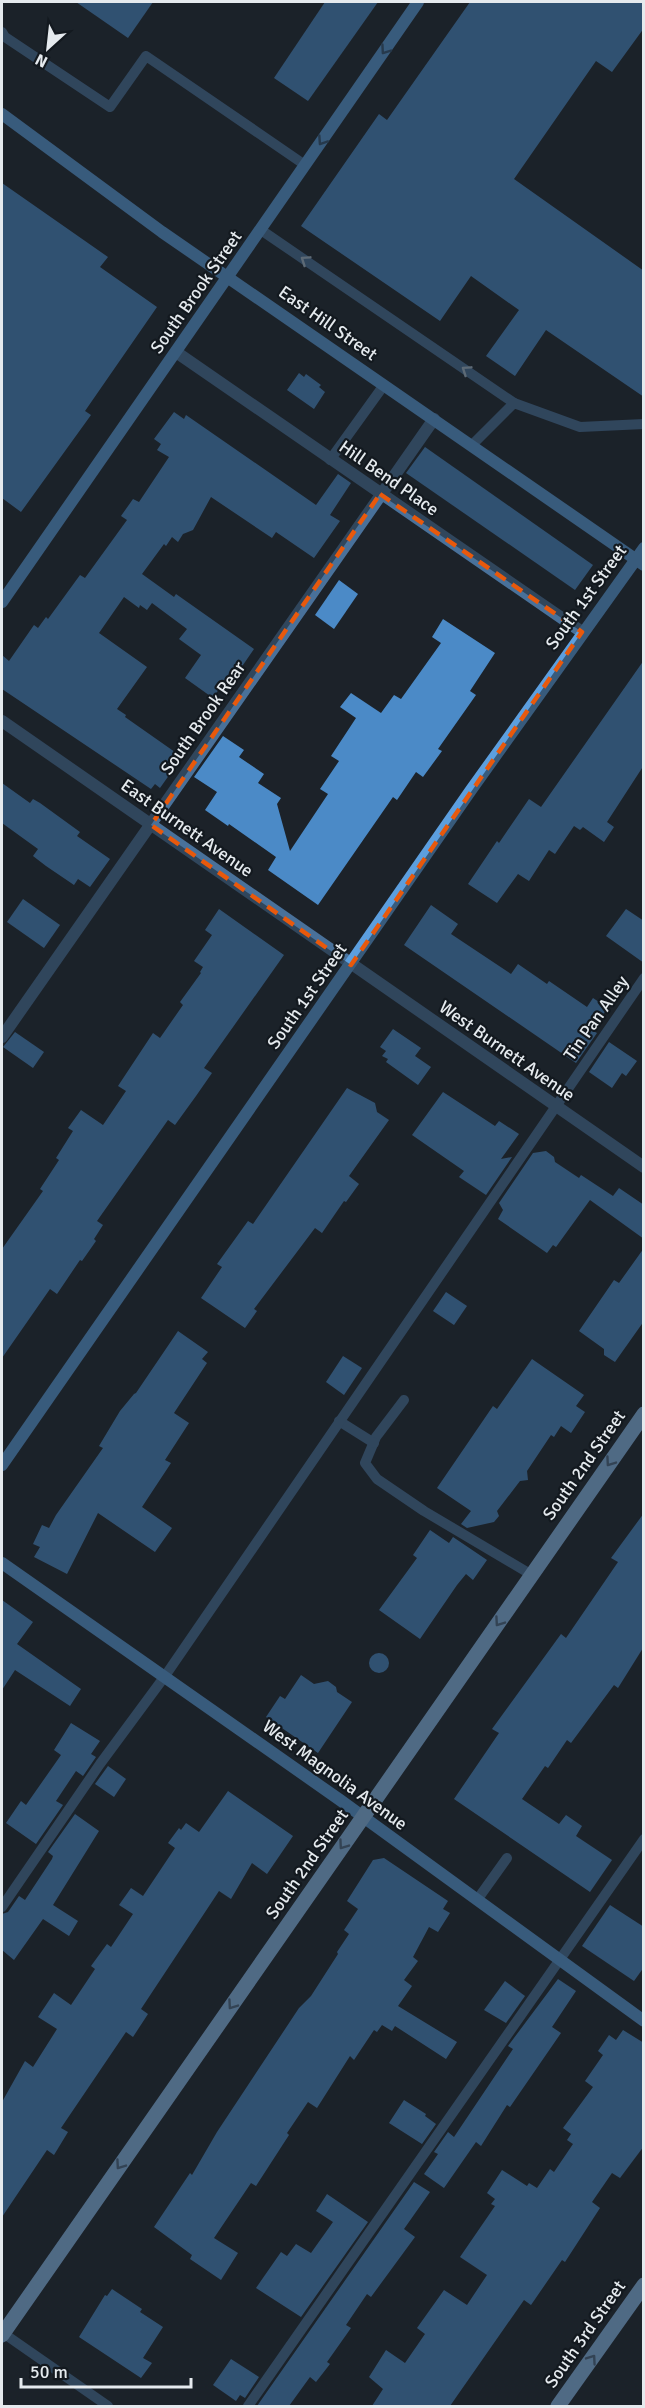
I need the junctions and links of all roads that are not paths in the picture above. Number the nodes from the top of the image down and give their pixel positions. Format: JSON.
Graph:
{"nodes":[{"id":1,"x":418,"y":2,"type":"edge"},
{"id":2,"x":2,"y":32,"type":"edge"},
{"id":3,"x":2,"y":114,"type":"edge"},
{"id":4,"x":305,"y":165,"type":"junction"},
{"id":5,"x":261,"y":230,"type":"junction"},
{"id":6,"x":228,"y":276,"type":"junction"},
{"id":7,"x":176,"y":352,"type":"junction"},
{"id":8,"x":384,"y":385,"type":"junction"},
{"id":9,"x":514,"y":403,"type":"junction"},
{"id":10,"x":434,"y":419,"type":"junction"},
{"id":11,"x":644,"y":424,"type":"edge"},
{"id":12,"x":472,"y":445,"type":"junction"},
{"id":13,"x":330,"y":459,"type":"junction"},
{"id":14,"x":380,"y":494,"type":"junction"},
{"id":15,"x":644,"y":548,"type":"edge"},
{"id":16,"x":639,"y":562,"type":"edge"},
{"id":17,"x":2,"y":602,"type":"edge"},
{"id":18,"x":582,"y":632,"type":"junction"},
{"id":19,"x":2,"y":721,"type":"edge"},
{"id":20,"x":151,"y":825,"type":"junction"},
{"id":21,"x":351,"y":965,"type":"junction"},
{"id":22,"x":644,"y":978,"type":"edge"},
{"id":23,"x":2,"y":1037,"type":"edge"},
{"id":24,"x":554,"y":1106,"type":"junction"},
{"id":25,"x":644,"y":1167,"type":"edge"},
{"id":26,"x":404,"y":1400,"type":"dead end"},
{"id":27,"x":644,"y":1414,"type":"edge"},
{"id":28,"x":339,"y":1421,"type":"junction"},
{"id":29,"x":374,"y":1443,"type":"junction"},
{"id":30,"x":2,"y":1465,"type":"edge"},
{"id":31,"x":2,"y":1563,"type":"edge"},
{"id":32,"x":532,"y":1575,"type":"junction"},
{"id":33,"x":165,"y":1676,"type":"junction"},
{"id":34,"x":363,"y":1817,"type":"junction"},
{"id":35,"x":644,"y":1839,"type":"edge"},
{"id":36,"x":507,"y":1858,"type":"dead end"},
{"id":37,"x":477,"y":1900,"type":"junction"},
{"id":38,"x":2,"y":1907,"type":"edge"},
{"id":39,"x":560,"y":1960,"type":"junction"},
{"id":40,"x":644,"y":2021,"type":"edge"},
{"id":41,"x":644,"y":2285,"type":"edge"},
{"id":42,"x":2,"y":2334,"type":"edge"},
{"id":43,"x":108,"y":2406,"type":"edge"},
{"id":44,"x":248,"y":2406,"type":"edge"},
{"id":45,"x":558,"y":2406,"type":"edge"}],
"edges":[{"from":1,"to":4,"type":"street","name":"South Brook Street","one_way":true},
{"from":2,"to":4,"type":"lane"},
{"from":3,"to":6,"type":"street","name":"East Hill Street"},
{"from":4,"to":5,"type":"street","name":"South Brook Street"},
{"from":5,"to":6,"type":"street","name":"South Brook Street"},
{"from":9,"to":5,"type":"lane","one_way":true},
{"from":6,"to":7,"type":"street","name":"South Brook Street"},
{"from":6,"to":8,"type":"street","name":"East Hill Street"},
{"from":7,"to":13,"type":"street","name":"Hill Bend Place"},
{"from":7,"to":17,"type":"street","name":"South Brook Street"},
{"from":8,"to":10,"type":"street","name":"East Hill Street"},
{"from":8,"to":13,"type":"lane"},
{"from":9,"to":11,"type":"lane"},
{"from":9,"to":12,"type":"lane"},
{"from":10,"to":12,"type":"street","name":"East Hill Street"},
{"from":10,"to":14,"type":"street","name":"South Brook Rear"},
{"from":12,"to":16,"type":"street","name":"East Hill Street"},
{"from":13,"to":14,"type":"street","name":"Hill Bend Place"},
{"from":14,"to":18,"type":"street","name":"Hill Bend Place"},
{"from":14,"to":20,"type":"street","name":"South Brook Rear"},
{"from":15,"to":16,"type":"street","name":"South 1st Street"},
{"from":16,"to":18,"type":"street","name":"South 1st Street"},
{"from":18,"to":21,"type":"street","name":"South 1st Street"},
{"from":19,"to":20,"type":"street","name":"East Burnett Avenue"},
{"from":20,"to":21,"type":"street","name":"East Burnett Avenue"},
{"from":20,"to":23,"type":"street","name":"South Brook Rear"},
{"from":21,"to":24,"type":"street","name":"West Burnett Avenue"},
{"from":21,"to":30,"type":"street","name":"South 1st Street"},
{"from":22,"to":24,"type":"lane","name":"Tin Pan Alley"},
{"from":24,"to":25,"type":"street","name":"West Burnett Avenue"},
{"from":24,"to":28,"type":"lane","name":"Tin Pan Alley"},
{"from":26,"to":29,"type":"lane"},
{"from":27,"to":32,"type":"main road","name":"South 2nd Street","one_way":true},
{"from":28,"to":29,"type":"lane"},
{"from":28,"to":33,"type":"lane","name":"Tin Pan Alley"},
{"from":29,"to":32,"type":"lane"},
{"from":31,"to":33,"type":"street","name":"West Magnolia Avenue"},
{"from":32,"to":34,"type":"main road","name":"South 2nd Street","one_way":true},
{"from":33,"to":34,"type":"street","name":"West Magnolia Avenue"},
{"from":33,"to":38,"type":"lane","name":"Tin Pan Alley"},
{"from":34,"to":37,"type":"street","name":"West Magnolia Avenue"},
{"from":34,"to":42,"type":"main road","name":"South 2nd Street","one_way":true},
{"from":35,"to":39,"type":"lane"},
{"from":36,"to":37,"type":"lane"},
{"from":37,"to":39,"type":"street","name":"West Magnolia Avenue"},
{"from":39,"to":40,"type":"street","name":"West Magnolia Avenue"},
{"from":39,"to":44,"type":"lane"},
{"from":45,"to":41,"type":"main road","name":"South 3rd Street","one_way":true},
{"from":42,"to":43,"type":"lane"}]}
